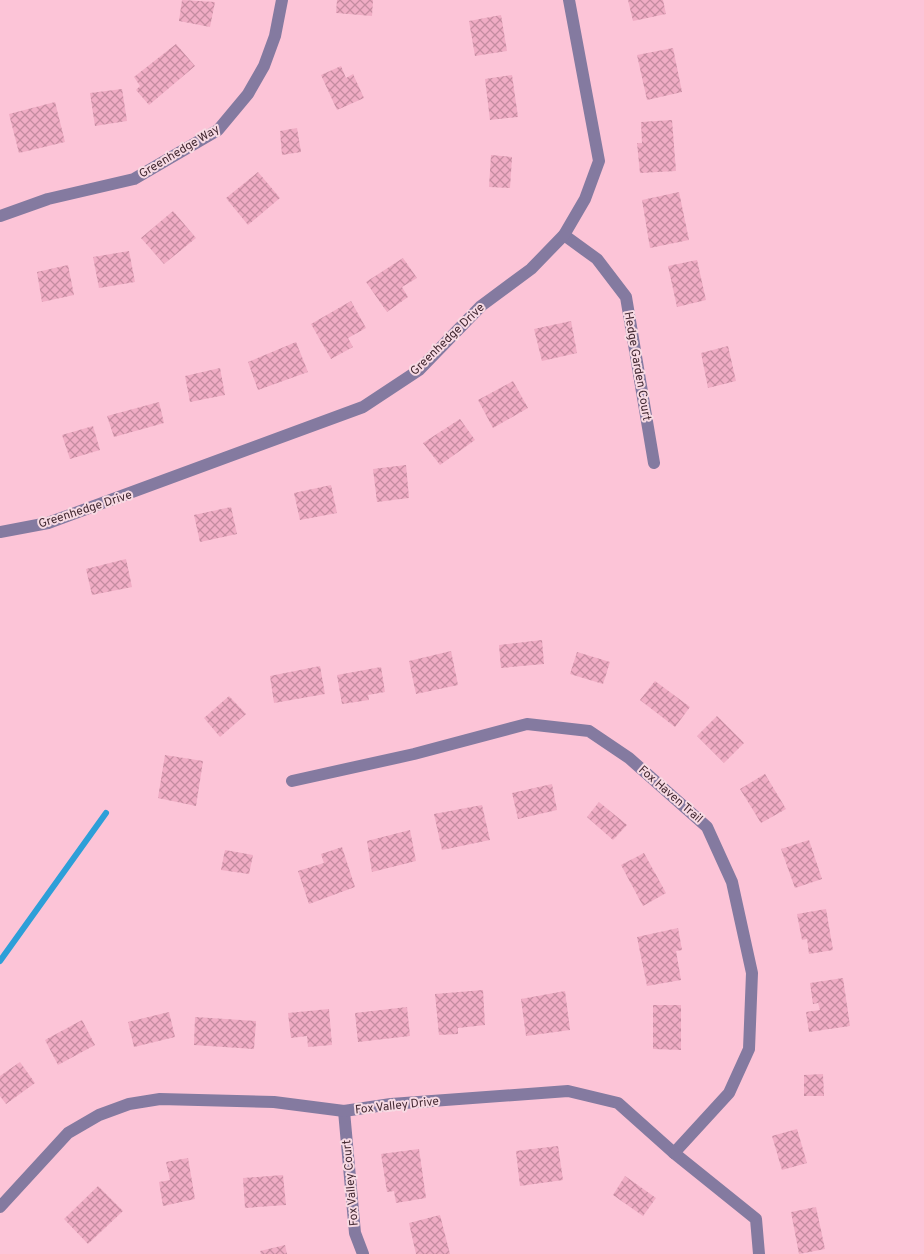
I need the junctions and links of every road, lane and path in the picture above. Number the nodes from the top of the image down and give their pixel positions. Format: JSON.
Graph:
{"nodes":[{"id":1,"x":282,"y":0,"type":"edge"},
{"id":2,"x":569,"y":0,"type":"edge"},
{"id":3,"x":0,"y":216,"type":"edge"},
{"id":4,"x":564,"y":235,"type":"junction"},
{"id":5,"x":654,"y":463,"type":"dead end"},
{"id":6,"x":0,"y":532,"type":"edge"},
{"id":7,"x":292,"y":780,"type":"dead end"},
{"id":8,"x":344,"y":1111,"type":"junction"},
{"id":9,"x":674,"y":1153,"type":"junction"},
{"id":10,"x":0,"y":1207,"type":"edge"},
{"id":11,"x":363,"y":1254,"type":"edge"},
{"id":12,"x":759,"y":1254,"type":"edge"}],
"edges":[{"from":1,"to":3,"type":"street","name":"Greenhedge Way"},
{"from":2,"to":4,"type":"street","name":"Greenhedge Drive"},
{"from":4,"to":5,"type":"street","name":"Hedge Garden Court"},
{"from":4,"to":6,"type":"street","name":"Greenhedge Drive"},
{"from":7,"to":9,"type":"street","name":"Fox Haven Trail"},
{"from":8,"to":9,"type":"street","name":"Fox Valley Drive"},
{"from":8,"to":10,"type":"street","name":"Fox Valley Drive"},
{"from":8,"to":11,"type":"street","name":"Fox Valley Court"},
{"from":9,"to":12,"type":"street","name":"Fox Valley Drive"}]}
